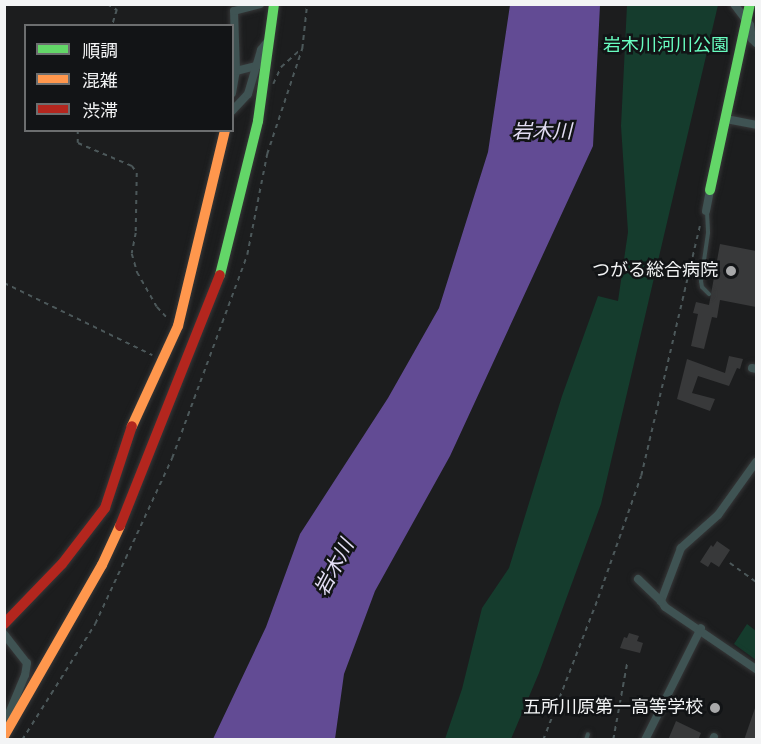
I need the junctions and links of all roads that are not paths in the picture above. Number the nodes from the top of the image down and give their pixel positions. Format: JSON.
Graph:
{"nodes":[{"id":1,"x":260,"y":4,"type":"edge"},
{"id":2,"x":274,"y":4,"type":"edge"},
{"id":3,"x":734,"y":4,"type":"edge"},
{"id":4,"x":750,"y":4,"type":"edge"},
{"id":5,"x":746,"y":21,"type":"junction"},
{"id":6,"x":269,"y":40,"type":"junction"},
{"id":7,"x":756,"y":44,"type":"edge"},
{"id":8,"x":256,"y":66,"type":"junction"},
{"id":9,"x":236,"y":70,"type":"junction"},
{"id":10,"x":234,"y":82,"type":"edge"},
{"id":11,"x":234,"y":109,"type":"edge"},
{"id":12,"x":726,"y":119,"type":"junction"},
{"id":13,"x":756,"y":125,"type":"edge"},
{"id":14,"x":225,"y":132,"type":"edge"},
{"id":15,"x":710,"y":190,"type":"joint"},
{"id":16,"x":706,"y":211,"type":"joint"},
{"id":17,"x":709,"y":294,"type":"dead end"},
{"id":18,"x":756,"y":462,"type":"edge"},
{"id":19,"x":638,"y":579,"type":"dead end"},
{"id":20,"x":662,"y":601,"type":"junction"},
{"id":21,"x":4,"y":624,"type":"edge"},
{"id":22,"x":700,"y":628,"type":"junction"},
{"id":23,"x":4,"y":634,"type":"edge"},
{"id":24,"x":756,"y":669,"type":"edge"},
{"id":25,"x":5,"y":731,"type":"edge"},
{"id":26,"x":645,"y":740,"type":"edge"}],
"edges":[{"from":1,"to":9,"type":"street"},
{"from":2,"to":6,"type":"street"},
{"from":3,"to":5,"type":"street"},
{"from":4,"to":5,"type":"street"},
{"from":5,"to":7,"type":"street"},
{"from":5,"to":12,"type":"street"},
{"from":6,"to":8,"type":"street"},
{"from":6,"to":25,"type":"street"},
{"from":8,"to":9,"type":"street"},
{"from":8,"to":11,"type":"street"},
{"from":9,"to":10,"type":"street"},
{"from":12,"to":13,"type":"street"},
{"from":12,"to":15,"type":"street"},
{"from":14,"to":21,"type":"street"},
{"from":15,"to":16,"type":"street"},
{"from":16,"to":17,"type":"lane"},
{"from":18,"to":20,"type":"street"},
{"from":19,"to":20,"type":"street"},
{"from":20,"to":22,"type":"street"},
{"from":22,"to":24,"type":"street"},
{"from":22,"to":26,"type":"street"},
{"from":23,"to":25,"type":"street"}]}
